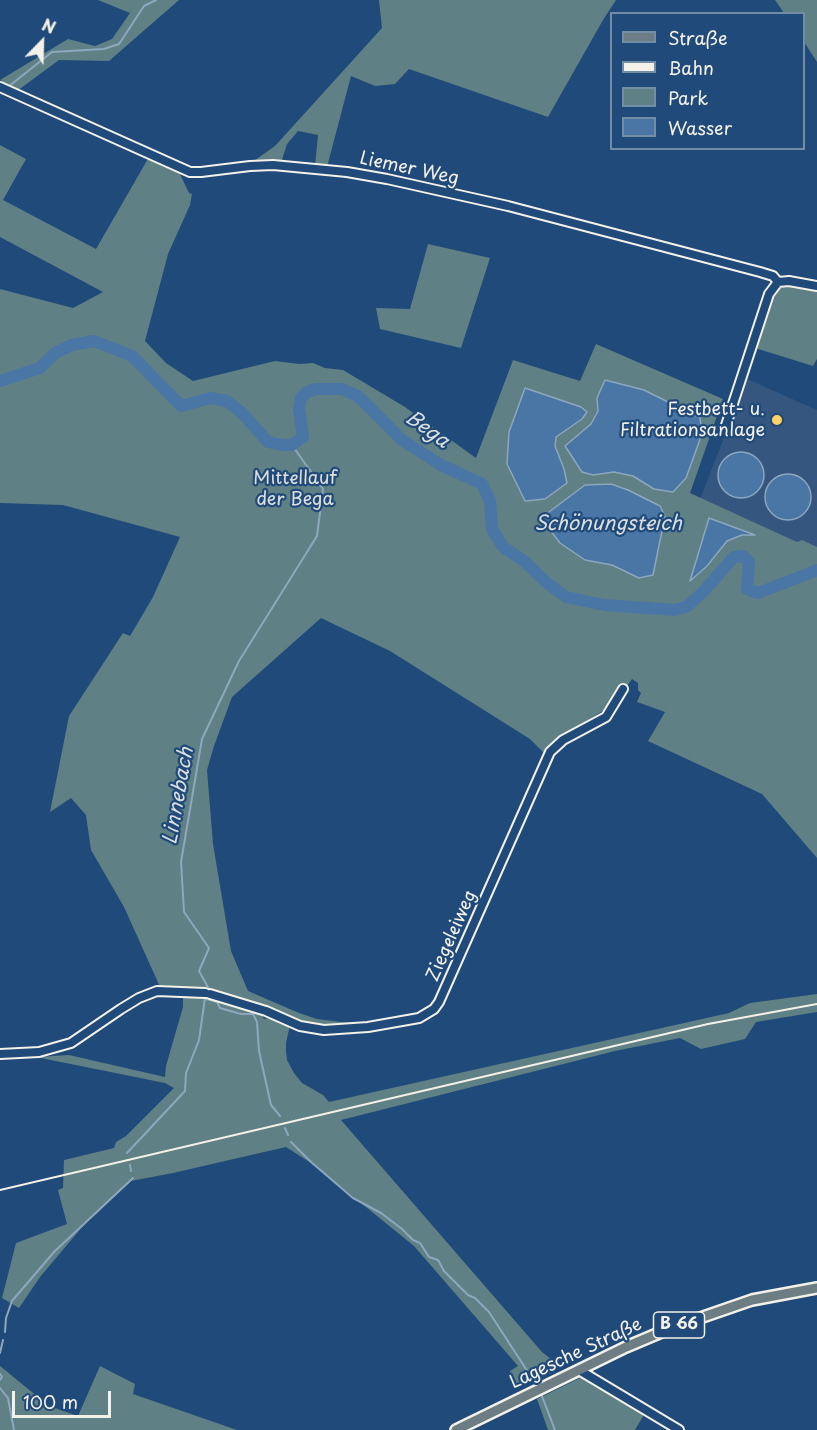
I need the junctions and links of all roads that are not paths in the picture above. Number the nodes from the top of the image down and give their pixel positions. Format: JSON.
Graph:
{"nodes":[{"id":1,"x":0,"y":87,"type":"edge"},
{"id":2,"x":778,"y":282,"type":"junction"},
{"id":3,"x":817,"y":286,"type":"edge"},
{"id":4,"x":726,"y":425,"type":"dead end"},
{"id":5,"x":623,"y":689,"type":"dead end"},
{"id":6,"x":0,"y":1054,"type":"edge"},
{"id":7,"x":817,"y":1288,"type":"edge"},
{"id":8,"x":579,"y":1370,"type":"junction"},
{"id":9,"x":456,"y":1430,"type":"edge"},
{"id":10,"x":679,"y":1430,"type":"edge"}],
"edges":[{"from":1,"to":2,"type":"street","name":"Liemer Weg"},
{"from":2,"to":3,"type":"street","name":"Liemer Weg"},
{"from":2,"to":4,"type":"street"},
{"from":5,"to":6,"type":"street","name":"Ziegeleiweg"},
{"from":7,"to":8,"type":"main road","name":"Lagesche Straße","number":"B 66"},
{"from":8,"to":9,"type":"main road","name":"Lagesche Straße","number":"B 66"},
{"from":8,"to":10,"type":"street"}]}
